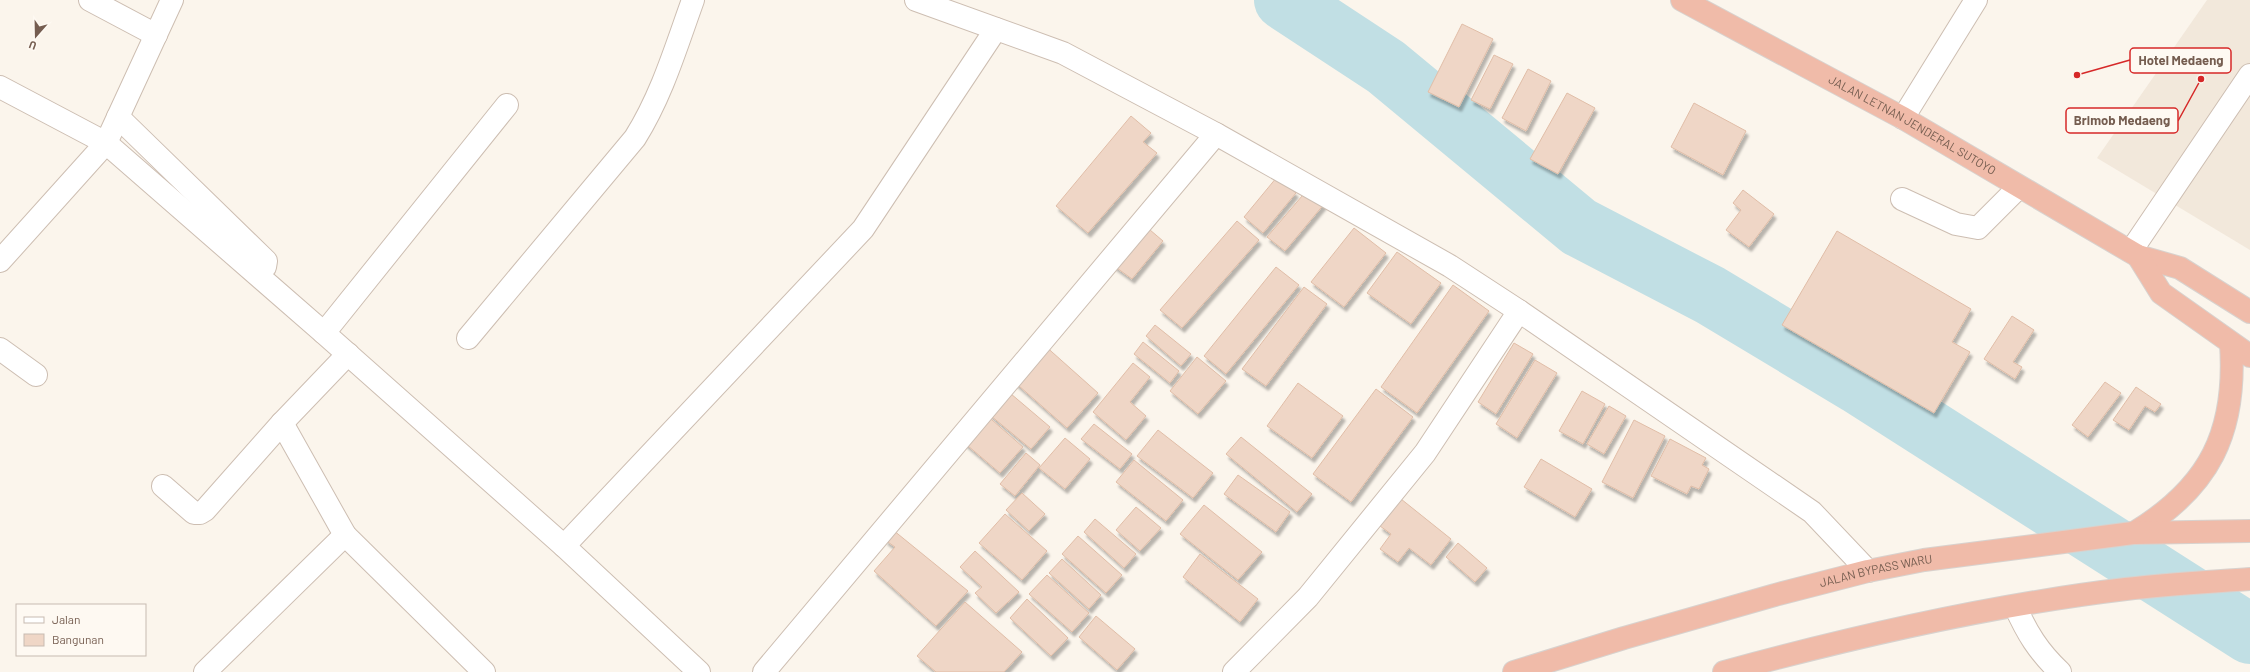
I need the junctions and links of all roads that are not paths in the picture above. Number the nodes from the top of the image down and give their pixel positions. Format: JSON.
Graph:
{"nodes":[{"id":1,"x":90,"y":0,"type":"edge"},
{"id":2,"x":172,"y":0,"type":"edge"},
{"id":3,"x":693,"y":0,"type":"edge"},
{"id":4,"x":916,"y":0,"type":"edge"},
{"id":5,"x":1976,"y":0,"type":"edge"},
{"id":6,"x":1687,"y":1,"type":"edge"},
{"id":7,"x":996,"y":29,"type":"junction"},
{"id":8,"x":156,"y":35,"type":"junction"},
{"id":9,"x":2250,"y":75,"type":"edge"},
{"id":10,"x":0,"y":87,"type":"edge"},
{"id":11,"x":507,"y":105,"type":"dead end"},
{"id":12,"x":118,"y":117,"type":"junction"},
{"id":13,"x":1903,"y":118,"type":"junction"},
{"id":14,"x":1216,"y":134,"type":"junction"},
{"id":15,"x":106,"y":143,"type":"junction"},
{"id":16,"x":2019,"y":187,"type":"junction"},
{"id":17,"x":1902,"y":198,"type":"dead end"},
{"id":18,"x":2135,"y":254,"type":"junction"},
{"id":19,"x":0,"y":261,"type":"edge"},
{"id":20,"x":257,"y":274,"type":"junction"},
{"id":21,"x":1519,"y":311,"type":"junction"},
{"id":22,"x":2250,"y":312,"type":"edge"},
{"id":23,"x":324,"y":333,"type":"junction"},
{"id":24,"x":468,"y":338,"type":"dead end"},
{"id":25,"x":2231,"y":344,"type":"junction"},
{"id":26,"x":0,"y":349,"type":"edge"},
{"id":27,"x":348,"y":354,"type":"junction"},
{"id":28,"x":2250,"y":356,"type":"edge"},
{"id":29,"x":36,"y":375,"type":"dead end"},
{"id":30,"x":282,"y":423,"type":"junction"},
{"id":31,"x":163,"y":486,"type":"dead end"},
{"id":32,"x":2250,"y":531,"type":"edge"},
{"id":33,"x":345,"y":535,"type":"junction"},
{"id":34,"x":2124,"y":535,"type":"junction"},
{"id":35,"x":564,"y":546,"type":"junction"},
{"id":36,"x":1868,"y":572,"type":"junction"},
{"id":37,"x":2250,"y":579,"type":"edge"},
{"id":38,"x":2015,"y":606,"type":"junction"},
{"id":39,"x":205,"y":672,"type":"edge"},
{"id":40,"x":484,"y":672,"type":"edge"},
{"id":41,"x":699,"y":672,"type":"edge"},
{"id":42,"x":764,"y":672,"type":"edge"},
{"id":43,"x":1234,"y":672,"type":"edge"},
{"id":44,"x":1514,"y":672,"type":"edge"},
{"id":45,"x":1724,"y":672,"type":"edge"},
{"id":46,"x":2060,"y":672,"type":"edge"}],
"edges":[{"from":1,"to":8,"type":"street"},
{"from":2,"to":8,"type":"street"},
{"from":3,"to":24,"type":"street"},
{"from":4,"to":7,"type":"street"},
{"from":5,"to":13,"type":"street"},
{"from":6,"to":13,"type":"highway","name":"JALAN LETNAN JENDERAL SUTOYO"},
{"from":7,"to":14,"type":"street"},
{"from":7,"to":35,"type":"street"},
{"from":8,"to":12,"type":"street"},
{"from":9,"to":18,"type":"street"},
{"from":10,"to":15,"type":"street"},
{"from":11,"to":23,"type":"street"},
{"from":12,"to":15,"type":"street"},
{"from":12,"to":20,"type":"street"},
{"from":13,"to":16,"type":"highway","name":"JALAN LETNAN JENDERAL SUTOYO"},
{"from":14,"to":21,"type":"street"},
{"from":14,"to":42,"type":"street"},
{"from":15,"to":19,"type":"street"},
{"from":15,"to":20,"type":"street"},
{"from":16,"to":17,"type":"street"},
{"from":16,"to":18,"type":"highway","name":"JALAN LETNAN JENDERAL SUTOYO"},
{"from":18,"to":22,"type":"highway","name":"JALAN LETNAN JENDERAL SUTOYO"},
{"from":18,"to":25,"type":"highway","name":"JALAN LETNAN JENDERAL SUTOYO"},
{"from":20,"to":23,"type":"street"},
{"from":21,"to":36,"type":"street"},
{"from":21,"to":43,"type":"street"},
{"from":23,"to":27,"type":"street"},
{"from":25,"to":28,"type":"highway","name":"JALAN LETNAN JENDERAL SUTOYO"},
{"from":25,"to":34,"type":"highway"},
{"from":26,"to":29,"type":"street"},
{"from":27,"to":30,"type":"street"},
{"from":27,"to":35,"type":"street"},
{"from":30,"to":31,"type":"street"},
{"from":30,"to":33,"type":"street"},
{"from":32,"to":34,"type":"highway","name":"JALAN BYPASS WARU"},
{"from":33,"to":39,"type":"street"},
{"from":33,"to":40,"type":"street"},
{"from":34,"to":36,"type":"highway","name":"JALAN BYPASS WARU"},
{"from":35,"to":41,"type":"street"},
{"from":36,"to":44,"type":"highway","name":"JALAN BYPASS WARU"},
{"from":37,"to":38,"type":"highway"},
{"from":38,"to":45,"type":"highway"},
{"from":38,"to":46,"type":"street"}]}
